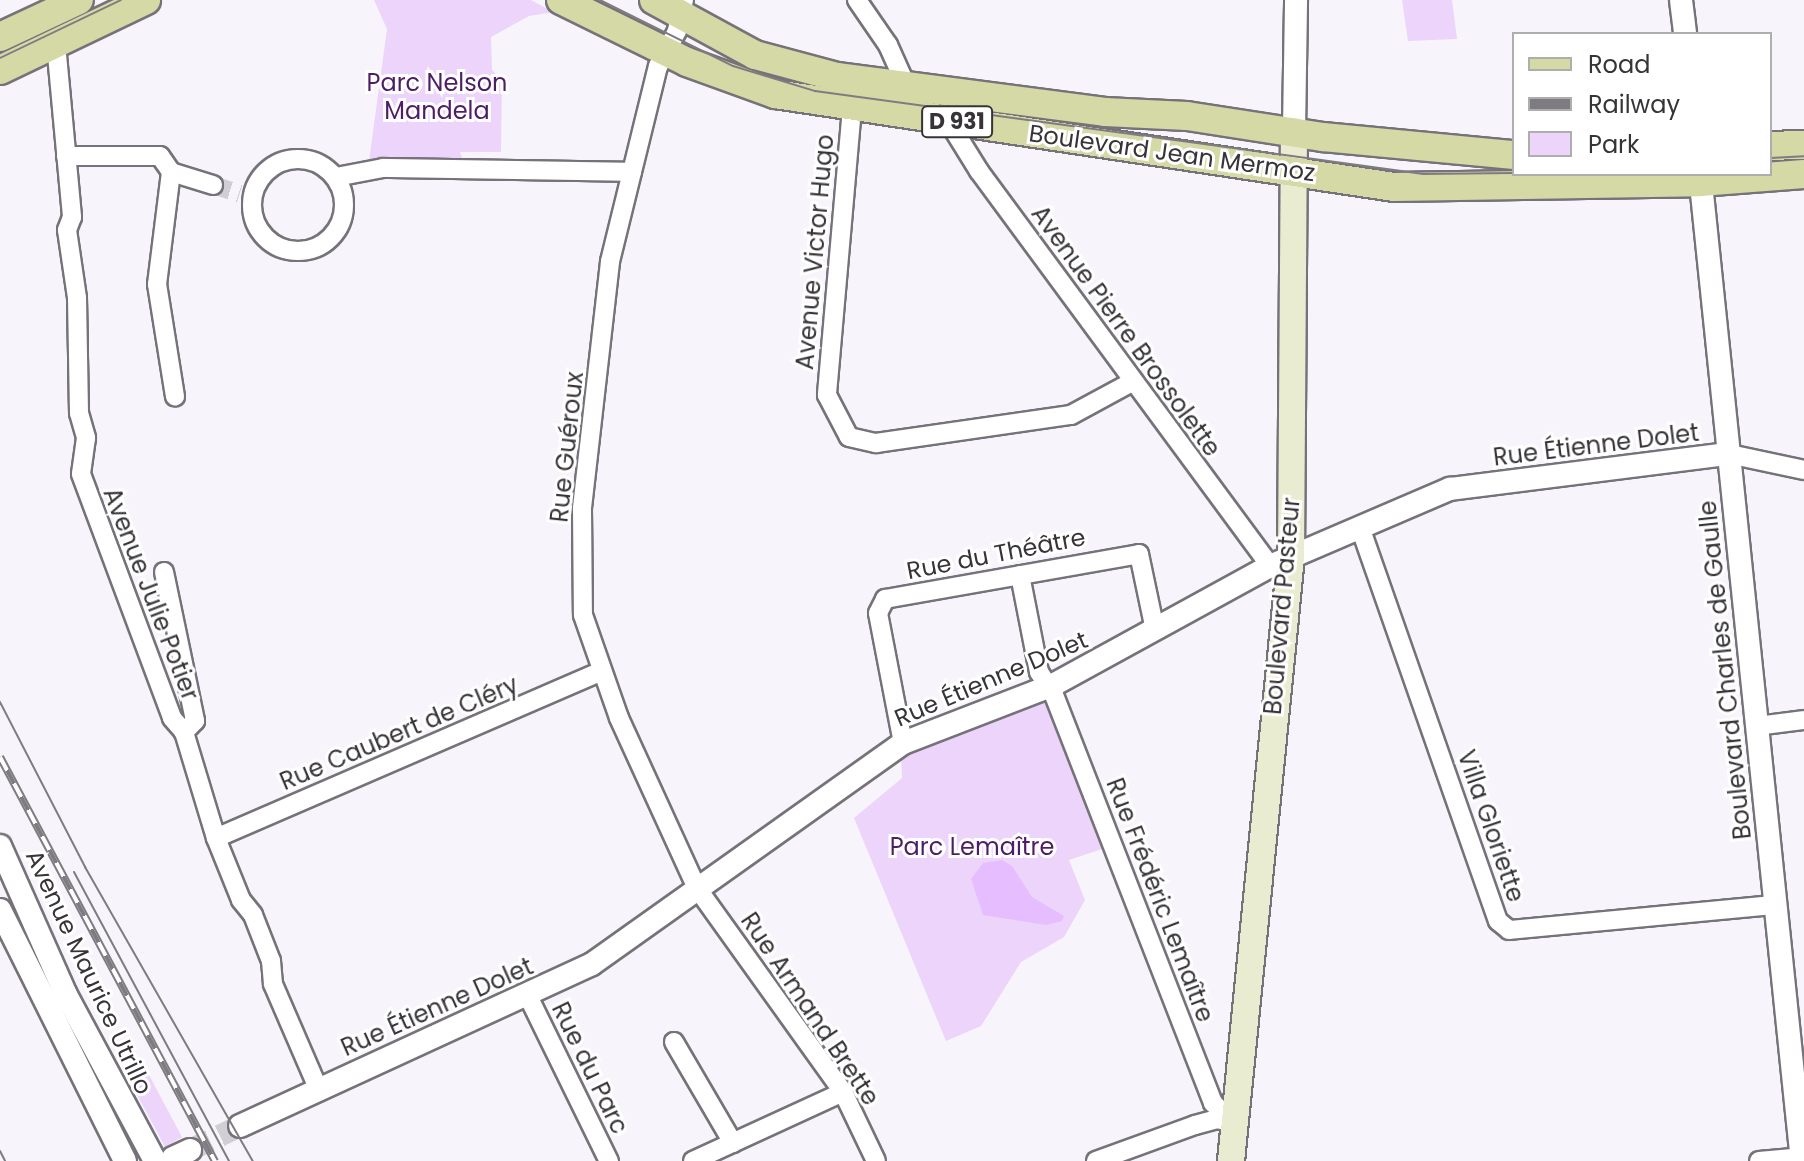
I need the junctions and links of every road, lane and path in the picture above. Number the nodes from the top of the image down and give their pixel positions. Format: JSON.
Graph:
{"nodes":[{"id":1,"x":79,"y":0,"type":"edge"},
{"id":2,"x":146,"y":0,"type":"edge"},
{"id":3,"x":561,"y":0,"type":"edge"},
{"id":4,"x":654,"y":0,"type":"edge"},
{"id":5,"x":857,"y":0,"type":"edge"},
{"id":6,"x":1296,"y":0,"type":"edge"},
{"id":7,"x":1681,"y":0,"type":"edge"},
{"id":8,"x":682,"y":7,"type":"edge"},
{"id":9,"x":1685,"y":32,"type":"edge"},
{"id":10,"x":0,"y":37,"type":"edge"},
{"id":11,"x":56,"y":44,"type":"junction"},
{"id":12,"x":665,"y":52,"type":"junction"},
{"id":13,"x":0,"y":70,"type":"edge"},
{"id":14,"x":906,"y":85,"type":"junction"},
{"id":15,"x":852,"y":108,"type":"junction"},
{"id":16,"x":948,"y":121,"type":"junction"},
{"id":17,"x":1294,"y":131,"type":"junction"},
{"id":18,"x":1804,"y":145,"type":"edge"},
{"id":19,"x":1772,"y":146,"type":"edge"},
{"id":20,"x":1512,"y":155,"type":"edge"},
{"id":21,"x":66,"y":156,"type":"junction"},
{"id":22,"x":1295,"y":171,"type":"junction"},
{"id":23,"x":171,"y":172,"type":"junction"},
{"id":24,"x":632,"y":172,"type":"junction"},
{"id":25,"x":1804,"y":174,"type":"edge"},
{"id":26,"x":1772,"y":175,"type":"edge"},
{"id":27,"x":1752,"y":176,"type":"edge"},
{"id":28,"x":336,"y":177,"type":"junction"},
{"id":29,"x":1700,"y":178,"type":"edge"},
{"id":30,"x":213,"y":185,"type":"tunnel mouth"},
{"id":31,"x":1132,"y":382,"type":"junction"},
{"id":32,"x":175,"y":397,"type":"dead end"},
{"id":33,"x":1729,"y":454,"type":"junction"},
{"id":34,"x":1804,"y":470,"type":"edge"},
{"id":35,"x":1360,"y":527,"type":"junction"},
{"id":36,"x":1280,"y":562,"type":"junction"},
{"id":37,"x":164,"y":572,"type":"dead end"},
{"id":38,"x":1020,"y":575,"type":"junction"},
{"id":39,"x":1155,"y":630,"type":"junction"},
{"id":40,"x":601,"y":671,"type":"junction"},
{"id":41,"x":1051,"y":686,"type":"junction"},
{"id":42,"x":1804,"y":720,"type":"edge"},
{"id":43,"x":1757,"y":726,"type":"junction"},
{"id":44,"x":184,"y":732,"type":"junction"},
{"id":45,"x":903,"y":743,"type":"junction"},
{"id":46,"x":216,"y":838,"type":"junction"},
{"id":47,"x":0,"y":846,"type":"edge"},
{"id":48,"x":697,"y":888,"type":"junction"},
{"id":49,"x":1775,"y":905,"type":"junction"},
{"id":50,"x":0,"y":910,"type":"edge"},
{"id":51,"x":528,"y":996,"type":"junction"},
{"id":52,"x":674,"y":1042,"type":"dead end"},
{"id":53,"x":318,"y":1088,"type":"junction"},
{"id":54,"x":843,"y":1092,"type":"junction"},
{"id":55,"x":1235,"y":1124,"type":"junction"},
{"id":56,"x":240,"y":1126,"type":"tunnel mouth"},
{"id":57,"x":733,"y":1143,"type":"junction"},
{"id":58,"x":167,"y":1155,"type":"edge"},
{"id":59,"x":1802,"y":1159,"type":"edge"},
{"id":60,"x":125,"y":1161,"type":"edge"},
{"id":61,"x":609,"y":1161,"type":"edge"},
{"id":62,"x":693,"y":1161,"type":"edge"},
{"id":63,"x":876,"y":1161,"type":"edge"},
{"id":64,"x":1096,"y":1161,"type":"edge"},
{"id":65,"x":1231,"y":1161,"type":"edge"},
{"id":66,"x":1759,"y":1161,"type":"edge"}],
"edges":[{"from":1,"to":10,"type":"main road"},
{"from":2,"to":11,"type":"main road"},
{"from":3,"to":12,"type":"main road","name":"Boulevard Jean Mermoz","number":"D 931"},
{"from":4,"to":8,"type":"main road","name":"Boulevard Jean Mermoz","number":"D 931"},
{"from":5,"to":14,"type":"street"},
{"from":6,"to":17,"type":"street","name":"Boulevard Pasteur"},
{"from":7,"to":9,"type":"street"},
{"from":8,"to":12,"type":"street","name":"Rue Guéroux"},
{"from":8,"to":14,"type":"main road","name":"Boulevard Jean Mermoz","number":"D 931"},
{"from":11,"to":13,"type":"main road"},
{"from":11,"to":21,"type":"street","name":"Avenue Julie Potier"},
{"from":12,"to":15,"type":"main road","name":"Boulevard Jean Mermoz","number":"D 931"},
{"from":12,"to":24,"type":"street","name":"Rue Guéroux"},
{"from":14,"to":17,"type":"main road","name":"Boulevard Jean Mermoz","number":"D 931"},
{"from":15,"to":16,"type":"main road","name":"Boulevard Jean Mermoz","number":"D 931"},
{"from":15,"to":31,"type":"street","name":"Avenue Victor Hugo"},
{"from":16,"to":22,"type":"main road","name":"Boulevard Jean Mermoz","number":"D 931"},
{"from":16,"to":31,"type":"street","name":"Avenue Pierre Brossolette"},
{"from":17,"to":20,"type":"main road","name":"Boulevard Jean Mermoz","number":"D 931"},
{"from":17,"to":22,"type":"main road","name":"Boulevard Pasteur"},
{"from":18,"to":19,"type":"main road"},
{"from":21,"to":23,"type":"street"},
{"from":21,"to":44,"type":"street","name":"Avenue Julie Potier"},
{"from":22,"to":29,"type":"main road","name":"Boulevard Jean Mermoz","number":"D 931"},
{"from":22,"to":36,"type":"main road","name":"Boulevard Pasteur"},
{"from":23,"to":30,"type":"street"},
{"from":23,"to":32,"type":"street"},
{"from":24,"to":28,"type":"street"},
{"from":24,"to":40,"type":"street","name":"Rue Guéroux"},
{"from":25,"to":26,"type":"main road","name":"Boulevard Jean Mermoz","number":"D 931"},
{"from":27,"to":29,"type":"main road","name":"Boulevard Jean Mermoz","number":"D 931"},
{"from":28,"to":28,"type":"street"},
{"from":29,"to":33,"type":"street","name":"Boulevard Charles de Gaulle"},
{"from":31,"to":36,"type":"street","name":"Avenue Pierre Brossolette"},
{"from":33,"to":34,"type":"street"},
{"from":33,"to":35,"type":"street","name":"Rue Étienne Dolet"},
{"from":33,"to":43,"type":"street","name":"Boulevard Charles de Gaulle"},
{"from":35,"to":36,"type":"street","name":"Rue Étienne Dolet"},
{"from":35,"to":49,"type":"street","name":"Villa Gloriette"},
{"from":36,"to":39,"type":"street","name":"Rue Étienne Dolet"},
{"from":36,"to":55,"type":"main road","name":"Boulevard Pasteur"},
{"from":37,"to":44,"type":"street"},
{"from":38,"to":39,"type":"street","name":"Rue du Théâtre"},
{"from":38,"to":41,"type":"street","name":"Rue Frédéric Lemaître"},
{"from":38,"to":45,"type":"street","name":"Rue du Théâtre"},
{"from":39,"to":41,"type":"street","name":"Rue Étienne Dolet"},
{"from":40,"to":46,"type":"street","name":"Rue Caubert de Cléry"},
{"from":40,"to":48,"type":"street","name":"Rue Guéroux"},
{"from":41,"to":45,"type":"street","name":"Rue Étienne Dolet"},
{"from":41,"to":55,"type":"street","name":"Rue Frédéric Lemaître"},
{"from":42,"to":43,"type":"street"},
{"from":43,"to":49,"type":"street","name":"Boulevard Charles de Gaulle"},
{"from":44,"to":46,"type":"street","name":"Avenue Julie Potier"},
{"from":45,"to":48,"type":"street","name":"Rue Étienne Dolet"},
{"from":46,"to":53,"type":"street","name":"Avenue Julie Potier"},
{"from":47,"to":58,"type":"street","name":"Avenue Maurice Utrillo"},
{"from":48,"to":51,"type":"street","name":"Rue Étienne Dolet"},
{"from":48,"to":54,"type":"street","name":"Rue Armand Brette"},
{"from":49,"to":59,"type":"street","name":"Boulevard Charles de Gaulle"},
{"from":50,"to":60,"type":"street"},
{"from":51,"to":53,"type":"street","name":"Rue Étienne Dolet"},
{"from":51,"to":61,"type":"street","name":"Rue du Parc"},
{"from":52,"to":57,"type":"street"},
{"from":53,"to":56,"type":"street","name":"Rue Étienne Dolet"},
{"from":54,"to":57,"type":"street"},
{"from":54,"to":63,"type":"street","name":"Rue Armand Brette"},
{"from":55,"to":64,"type":"street"},
{"from":55,"to":65,"type":"main road","name":"Boulevard Pasteur"},
{"from":57,"to":62,"type":"street"},
{"from":59,"to":66,"type":"street"}]}
